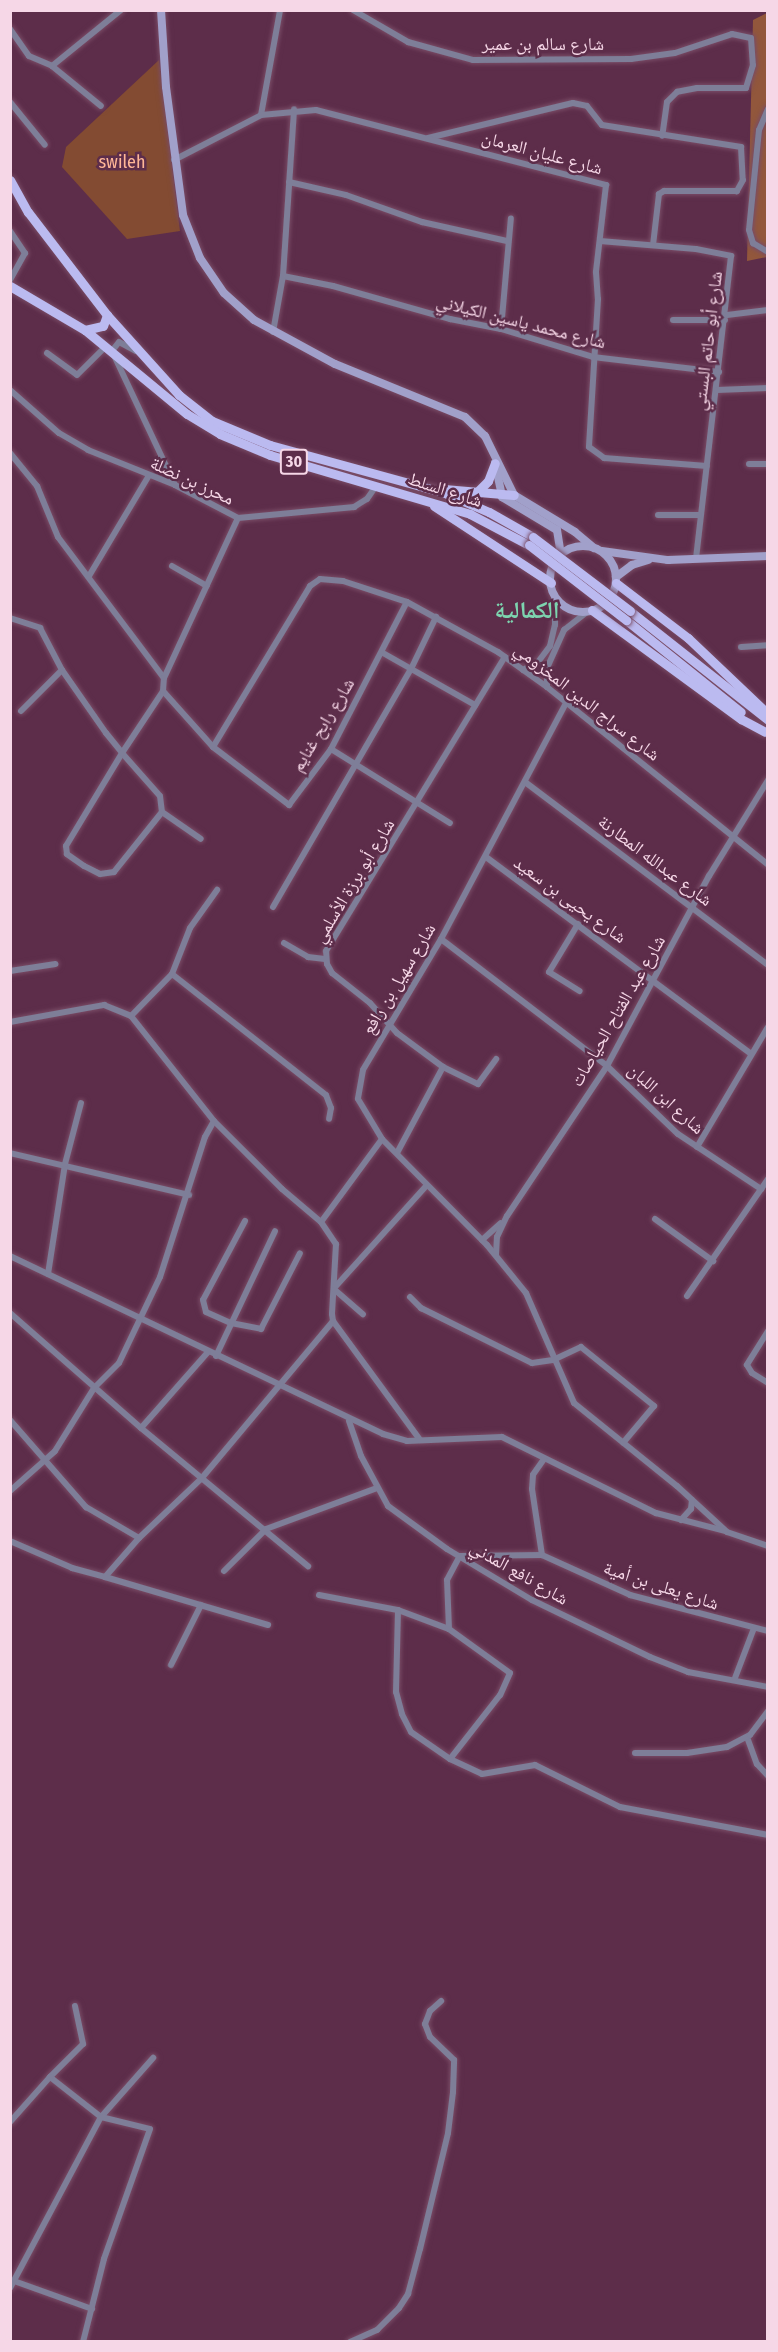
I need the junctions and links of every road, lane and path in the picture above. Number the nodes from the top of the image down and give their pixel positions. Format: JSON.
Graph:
{"nodes":[{"id":1,"x":121,"y":10,"type":"edge"},
{"id":2,"x":161,"y":10,"type":"edge"},
{"id":3,"x":280,"y":10,"type":"edge"},
{"id":4,"x":353,"y":10,"type":"edge"},
{"id":5,"x":10,"y":29,"type":"edge"},
{"id":6,"x":52,"y":66,"type":"junction"},
{"id":7,"x":10,"y":102,"type":"edge"},
{"id":8,"x":101,"y":106,"type":"dead end"},
{"id":9,"x":294,"y":109,"type":"junction"},
{"id":10,"x":768,"y":109,"type":"edge"},
{"id":11,"x":261,"y":115,"type":"junction"},
{"id":12,"x":662,"y":136,"type":"junction"},
{"id":13,"x":426,"y":138,"type":"junction"},
{"id":14,"x":45,"y":145,"type":"dead end"},
{"id":15,"x":173,"y":160,"type":"junction"},
{"id":16,"x":10,"y":180,"type":"edge"},
{"id":17,"x":289,"y":182,"type":"junction"},
{"id":18,"x":511,"y":218,"type":"dead end"},
{"id":19,"x":10,"y":231,"type":"edge"},
{"id":20,"x":507,"y":241,"type":"junction"},
{"id":21,"x":600,"y":241,"type":"junction"},
{"id":22,"x":653,"y":245,"type":"junction"},
{"id":23,"x":768,"y":252,"type":"edge"},
{"id":24,"x":283,"y":276,"type":"junction"},
{"id":25,"x":10,"y":279,"type":"edge"},
{"id":26,"x":10,"y":286,"type":"edge"},
{"id":27,"x":768,"y":310,"type":"edge"},
{"id":28,"x":107,"y":315,"type":"junction"},
{"id":29,"x":726,"y":317,"type":"junction"},
{"id":30,"x":674,"y":320,"type":"dead end"},
{"id":31,"x":501,"y":328,"type":"junction"},
{"id":32,"x":86,"y":330,"type":"junction"},
{"id":33,"x":273,"y":332,"type":"junction"},
{"id":34,"x":109,"y":349,"type":"junction"},
{"id":35,"x":139,"y":352,"type":"junction"},
{"id":36,"x":47,"y":353,"type":"dead end"},
{"id":37,"x":593,"y":357,"type":"junction"},
{"id":38,"x":719,"y":372,"type":"junction"},
{"id":39,"x":768,"y":388,"type":"edge"},
{"id":40,"x":10,"y":390,"type":"edge"},
{"id":41,"x":717,"y":390,"type":"junction"},
{"id":42,"x":10,"y":453,"type":"edge"},
{"id":43,"x":495,"y":460,"type":"junction"},
{"id":44,"x":749,"y":464,"type":"dead end"},
{"id":45,"x":768,"y":464,"type":"edge"},
{"id":46,"x":707,"y":466,"type":"junction"},
{"id":47,"x":148,"y":477,"type":"junction"},
{"id":48,"x":175,"y":485,"type":"junction"},
{"id":49,"x":421,"y":485,"type":"junction"},
{"id":50,"x":376,"y":486,"type":"junction"},
{"id":51,"x":476,"y":493,"type":"junction"},
{"id":52,"x":514,"y":495,"type":"junction"},
{"id":53,"x":502,"y":497,"type":"junction"},
{"id":54,"x":422,"y":499,"type":"junction"},
{"id":55,"x":658,"y":515,"type":"dead end"},
{"id":56,"x":699,"y":515,"type":"junction"},
{"id":57,"x":238,"y":518,"type":"junction"},
{"id":58,"x":531,"y":541,"type":"junction"},
{"id":59,"x":596,"y":549,"type":"junction"},
{"id":60,"x":561,"y":555,"type":"junction"},
{"id":61,"x":768,"y":556,"type":"edge"},
{"id":62,"x":652,"y":558,"type":"junction"},
{"id":63,"x":696,"y":559,"type":"junction"},
{"id":64,"x":172,"y":566,"type":"dead end"},
{"id":65,"x":89,"y":576,"type":"junction"},
{"id":66,"x":616,"y":580,"type":"junction"},
{"id":67,"x":551,"y":583,"type":"junction"},
{"id":68,"x":207,"y":586,"type":"junction"},
{"id":69,"x":555,"y":595,"type":"junction"},
{"id":70,"x":407,"y":602,"type":"junction"},
{"id":71,"x":590,"y":611,"type":"junction"},
{"id":72,"x":628,"y":615,"type":"junction"},
{"id":73,"x":436,"y":617,"type":"junction"},
{"id":74,"x":10,"y":618,"type":"edge"},
{"id":75,"x":768,"y":645,"type":"edge"},
{"id":76,"x":552,"y":647,"type":"junction"},
{"id":77,"x":741,"y":647,"type":"dead end"},
{"id":78,"x":383,"y":653,"type":"junction"},
{"id":79,"x":505,"y":657,"type":"junction"},
{"id":80,"x":411,"y":669,"type":"junction"},
{"id":81,"x":62,"y":670,"type":"junction"},
{"id":82,"x":523,"y":670,"type":"junction"},
{"id":83,"x":164,"y":678,"type":"junction"},
{"id":84,"x":547,"y":687,"type":"junction"},
{"id":85,"x":163,"y":691,"type":"junction"},
{"id":86,"x":566,"y":703,"type":"junction"},
{"id":87,"x":475,"y":705,"type":"junction"},
{"id":88,"x":21,"y":711,"type":"dead end"},
{"id":89,"x":768,"y":714,"type":"edge"},
{"id":90,"x":768,"y":720,"type":"edge"},
{"id":91,"x":766,"y":733,"type":"edge"},
{"id":92,"x":213,"y":747,"type":"junction"},
{"id":93,"x":331,"y":749,"type":"junction"},
{"id":94,"x":122,"y":753,"type":"junction"},
{"id":95,"x":354,"y":762,"type":"junction"},
{"id":96,"x":768,"y":780,"type":"edge"},
{"id":97,"x":525,"y":782,"type":"junction"},
{"id":98,"x":419,"y":802,"type":"junction"},
{"id":99,"x":162,"y":812,"type":"junction"},
{"id":100,"x":450,"y":823,"type":"dead end"},
{"id":101,"x":732,"y":837,"type":"junction"},
{"id":102,"x":201,"y":839,"type":"dead end"},
{"id":103,"x":486,"y":857,"type":"junction"},
{"id":104,"x":768,"y":866,"type":"edge"},
{"id":105,"x":217,"y":890,"type":"dead end"},
{"id":106,"x":273,"y":908,"type":"dead end"},
{"id":107,"x":692,"y":908,"type":"junction"},
{"id":108,"x":578,"y":924,"type":"junction"},
{"id":109,"x":441,"y":939,"type":"junction"},
{"id":110,"x":285,"y":943,"type":"dead end"},
{"id":111,"x":325,"y":959,"type":"junction"},
{"id":112,"x":55,"y":964,"type":"dead end"},
{"id":113,"x":768,"y":965,"type":"edge"},
{"id":114,"x":10,"y":970,"type":"edge"},
{"id":115,"x":172,"y":974,"type":"junction"},
{"id":116,"x":654,"y":980,"type":"junction"},
{"id":117,"x":579,"y":991,"type":"dead end"},
{"id":118,"x":131,"y":1016,"type":"junction"},
{"id":119,"x":10,"y":1022,"type":"edge"},
{"id":120,"x":389,"y":1024,"type":"junction"},
{"id":121,"x":768,"y":1027,"type":"edge"},
{"id":122,"x":751,"y":1054,"type":"junction"},
{"id":123,"x":496,"y":1059,"type":"dead end"},
{"id":124,"x":607,"y":1066,"type":"junction"},
{"id":125,"x":443,"y":1067,"type":"junction"},
{"id":126,"x":81,"y":1103,"type":"dead end"},
{"id":127,"x":329,"y":1119,"type":"dead end"},
{"id":128,"x":214,"y":1121,"type":"junction"},
{"id":129,"x":382,"y":1139,"type":"junction"},
{"id":130,"x":697,"y":1147,"type":"junction"},
{"id":131,"x":10,"y":1153,"type":"edge"},
{"id":132,"x":397,"y":1153,"type":"junction"},
{"id":133,"x":64,"y":1164,"type":"junction"},
{"id":134,"x":768,"y":1179,"type":"edge"},
{"id":135,"x":427,"y":1185,"type":"junction"},
{"id":136,"x":762,"y":1189,"type":"junction"},
{"id":137,"x":189,"y":1195,"type":"junction"},
{"id":138,"x":507,"y":1216,"type":"junction"},
{"id":139,"x":655,"y":1219,"type":"dead end"},
{"id":140,"x":245,"y":1221,"type":"dead end"},
{"id":141,"x":321,"y":1222,"type":"junction"},
{"id":142,"x":275,"y":1231,"type":"dead end"},
{"id":143,"x":484,"y":1243,"type":"junction"},
{"id":144,"x":300,"y":1253,"type":"dead end"},
{"id":145,"x":10,"y":1256,"type":"edge"},
{"id":146,"x":496,"y":1256,"type":"junction"},
{"id":147,"x":713,"y":1261,"type":"junction"},
{"id":148,"x":48,"y":1274,"type":"junction"},
{"id":149,"x":336,"y":1288,"type":"junction"},
{"id":150,"x":687,"y":1296,"type":"dead end"},
{"id":151,"x":410,"y":1298,"type":"dead end"},
{"id":152,"x":10,"y":1313,"type":"edge"},
{"id":153,"x":363,"y":1314,"type":"dead end"},
{"id":154,"x":140,"y":1318,"type":"junction"},
{"id":155,"x":333,"y":1321,"type":"junction"},
{"id":156,"x":231,"y":1323,"type":"junction"},
{"id":157,"x":768,"y":1331,"type":"edge"},
{"id":158,"x":208,"y":1352,"type":"junction"},
{"id":159,"x":216,"y":1356,"type":"junction"},
{"id":160,"x":553,"y":1360,"type":"junction"},
{"id":161,"x":768,"y":1383,"type":"edge"},
{"id":162,"x":94,"y":1388,"type":"junction"},
{"id":163,"x":279,"y":1388,"type":"junction"},
{"id":164,"x":10,"y":1420,"type":"edge"},
{"id":165,"x":349,"y":1421,"type":"junction"},
{"id":166,"x":141,"y":1428,"type":"junction"},
{"id":167,"x":420,"y":1440,"type":"junction"},
{"id":168,"x":623,"y":1443,"type":"junction"},
{"id":169,"x":544,"y":1459,"type":"junction"},
{"id":170,"x":46,"y":1460,"type":"junction"},
{"id":171,"x":201,"y":1479,"type":"junction"},
{"id":172,"x":377,"y":1488,"type":"junction"},
{"id":173,"x":10,"y":1491,"type":"edge"},
{"id":174,"x":692,"y":1500,"type":"junction"},
{"id":175,"x":681,"y":1520,"type":"junction"},
{"id":176,"x":266,"y":1529,"type":"junction"},
{"id":177,"x":727,"y":1532,"type":"junction"},
{"id":178,"x":139,"y":1538,"type":"junction"},
{"id":179,"x":10,"y":1541,"type":"edge"},
{"id":180,"x":768,"y":1546,"type":"edge"},
{"id":181,"x":542,"y":1555,"type":"junction"},
{"id":182,"x":460,"y":1556,"type":"junction"},
{"id":183,"x":308,"y":1566,"type":"dead end"},
{"id":184,"x":224,"y":1571,"type":"dead end"},
{"id":185,"x":105,"y":1577,"type":"junction"},
{"id":186,"x":319,"y":1595,"type":"dead end"},
{"id":187,"x":201,"y":1605,"type":"junction"},
{"id":188,"x":398,"y":1610,"type":"junction"},
{"id":189,"x":268,"y":1624,"type":"dead end"},
{"id":190,"x":754,"y":1628,"type":"junction"},
{"id":191,"x":449,"y":1629,"type":"junction"},
{"id":192,"x":768,"y":1631,"type":"edge"},
{"id":193,"x":171,"y":1665,"type":"dead end"},
{"id":194,"x":735,"y":1678,"type":"junction"},
{"id":195,"x":768,"y":1687,"type":"edge"},
{"id":196,"x":768,"y":1711,"type":"edge"},
{"id":197,"x":747,"y":1737,"type":"junction"},
{"id":198,"x":635,"y":1753,"type":"dead end"},
{"id":199,"x":450,"y":1759,"type":"junction"},
{"id":200,"x":768,"y":1776,"type":"edge"},
{"id":201,"x":768,"y":1834,"type":"edge"},
{"id":202,"x":441,"y":2001,"type":"dead end"},
{"id":203,"x":75,"y":2006,"type":"dead end"},
{"id":204,"x":153,"y":2058,"type":"dead end"},
{"id":205,"x":50,"y":2078,"type":"junction"},
{"id":206,"x":101,"y":2117,"type":"junction"},
{"id":207,"x":10,"y":2122,"type":"edge"},
{"id":208,"x":14,"y":2281,"type":"junction"},
{"id":209,"x":10,"y":2288,"type":"edge"},
{"id":210,"x":92,"y":2309,"type":"junction"},
{"id":211,"x":83,"y":2342,"type":"edge"},
{"id":212,"x":350,"y":2342,"type":"edge"}],
"edges":[{"from":1,"to":6,"type":"street"},
{"from":2,"to":15,"type":"street"},
{"from":3,"to":11,"type":"street"},
{"from":4,"to":12,"type":"street","name":"شارع سالم بن عمير"},
{"from":5,"to":6,"type":"street"},
{"from":6,"to":8,"type":"street"},
{"from":7,"to":14,"type":"street"},
{"from":9,"to":11,"type":"street","name":"شارع عليان العرمان"},
{"from":9,"to":13,"type":"street","name":"شارع عليان العرمان"},
{"from":9,"to":17,"type":"street"},
{"from":10,"to":23,"type":"street"},
{"from":11,"to":15,"type":"street","name":"شارع عليان العرمان"},
{"from":12,"to":13,"type":"street"},
{"from":12,"to":22,"type":"street"},
{"from":13,"to":21,"type":"street","name":"شارع عليان العرمان"},
{"from":15,"to":33,"type":"street"},
{"from":16,"to":28,"type":"main road","number":"30"},
{"from":17,"to":20,"type":"street"},
{"from":17,"to":24,"type":"street"},
{"from":18,"to":20,"type":"street"},
{"from":19,"to":25,"type":"street"},
{"from":20,"to":31,"type":"street"},
{"from":21,"to":22,"type":"street","name":"شارع أبو حاتم البستي"},
{"from":21,"to":37,"type":"street","name":"شارع عليان العرمان"},
{"from":22,"to":29,"type":"street","name":"شارع أبو حاتم البستي"},
{"from":24,"to":31,"type":"street","name":"شارع محمد ياسين الكيلاني"},
{"from":24,"to":33,"type":"street"},
{"from":26,"to":32,"type":"main road","number":"30"},
{"from":27,"to":29,"type":"street"},
{"from":28,"to":32,"type":"main road"},
{"from":28,"to":35,"type":"main road","name":"شارع السلط","number":"30"},
{"from":29,"to":30,"type":"street"},
{"from":29,"to":38,"type":"street","name":"شارع أبو حاتم البستي"},
{"from":31,"to":37,"type":"street","name":"شارع محمد ياسين الكيلاني"},
{"from":32,"to":34,"type":"main road","name":"شارع السلط","number":"30"},
{"from":33,"to":43,"type":"street"},
{"from":34,"to":35,"type":"street"},
{"from":34,"to":36,"type":"street"},
{"from":34,"to":48,"type":"street"},
{"from":34,"to":50,"type":"main road","name":"شارع السلط","number":"30"},
{"from":35,"to":49,"type":"main road","name":"شارع السلط","number":"30"},
{"from":37,"to":38,"type":"street","name":"شارع محمد ياسين الكيلاني"},
{"from":37,"to":46,"type":"street","name":"شارع عليان العرمان"},
{"from":38,"to":41,"type":"street","name":"شارع أبو حاتم البستي"},
{"from":39,"to":41,"type":"street"},
{"from":40,"to":47,"type":"street","name":"محرز بن نضلة"},
{"from":41,"to":46,"type":"street","name":"شارع أبو حاتم البستي"},
{"from":42,"to":65,"type":"street"},
{"from":43,"to":51,"type":"main road"},
{"from":43,"to":52,"type":"street"},
{"from":43,"to":53,"type":"street"},
{"from":44,"to":45,"type":"street"},
{"from":46,"to":56,"type":"street","name":"شارع أبو حاتم البستي"},
{"from":47,"to":48,"type":"street","name":"محرز بن نضلة"},
{"from":47,"to":65,"type":"street"},
{"from":48,"to":57,"type":"street","name":"محرز بن نضلة"},
{"from":49,"to":51,"type":"main road"},
{"from":49,"to":58,"type":"main road","name":"شارع السلط","number":"30"},
{"from":50,"to":54,"type":"main road","name":"شارع السلط","number":"30"},
{"from":50,"to":57,"type":"street","name":"محرز بن نضلة"},
{"from":51,"to":53,"type":"main road"},
{"from":52,"to":53,"type":"main road"},
{"from":52,"to":59,"type":"street"},
{"from":53,"to":60,"type":"street"},
{"from":54,"to":58,"type":"main road","name":"شارع السلط","number":"30"},
{"from":54,"to":67,"type":"main road"},
{"from":55,"to":56,"type":"street"},
{"from":56,"to":63,"type":"street","name":"شارع أبو حاتم البستي"},
{"from":57,"to":68,"type":"street"},
{"from":58,"to":72,"type":"main road","name":"شارع السلط","number":"30","bridge":true},
{"from":59,"to":60,"type":"street"},
{"from":59,"to":62,"type":"street"},
{"from":59,"to":66,"type":"street"},
{"from":60,"to":67,"type":"street"},
{"from":61,"to":63,"type":"street"},
{"from":62,"to":63,"type":"street"},
{"from":62,"to":66,"type":"street"},
{"from":64,"to":68,"type":"street"},
{"from":65,"to":83,"type":"street"},
{"from":66,"to":71,"type":"street"},
{"from":66,"to":89,"type":"main road"},
{"from":67,"to":69,"type":"street"},
{"from":68,"to":83,"type":"street"},
{"from":69,"to":71,"type":"street"},
{"from":69,"to":76,"type":"street"},
{"from":70,"to":73,"type":"street","name":"شارع سراج الدين المخزومي"},
{"from":70,"to":78,"type":"street","name":"شارع رابح غنايم"},
{"from":70,"to":92,"type":"street","name":"شارع سراج الدين المخزومي"},
{"from":71,"to":76,"type":"street"},
{"from":71,"to":91,"type":"main road"},
{"from":72,"to":90,"type":"main road","name":"شارع السلط","number":"30"},
{"from":72,"to":91,"type":"main road","name":"شارع السلط","number":"30"},
{"from":73,"to":79,"type":"street","name":"شارع سراج الدين المخزومي"},
{"from":73,"to":80,"type":"street"},
{"from":74,"to":81,"type":"street"},
{"from":75,"to":77,"type":"street"},
{"from":76,"to":82,"type":"street"},
{"from":76,"to":84,"type":"street"},
{"from":78,"to":80,"type":"street"},
{"from":78,"to":93,"type":"street","name":"شارع رابح غنايم"},
{"from":79,"to":82,"type":"street","name":"شارع سراج الدين المخزومي"},
{"from":79,"to":87,"type":"street","name":"شارع أبو برزة الأسلمي"},
{"from":80,"to":87,"type":"street"},
{"from":80,"to":95,"type":"street"},
{"from":81,"to":88,"type":"street"},
{"from":81,"to":94,"type":"street"},
{"from":82,"to":84,"type":"street","name":"شارع سراج الدين المخزومي"},
{"from":83,"to":85,"type":"street"},
{"from":84,"to":86,"type":"street","name":"شارع سراج الدين المخزومي"},
{"from":85,"to":92,"type":"street","name":"شارع رابح غنايم"},
{"from":85,"to":94,"type":"street"},
{"from":86,"to":97,"type":"street","name":"شارع سهيل بن رافع"},
{"from":86,"to":101,"type":"street","name":"شارع سراج الدين المخزومي"},
{"from":87,"to":98,"type":"street","name":"شارع أبو برزة الأسلمي"},
{"from":92,"to":93,"type":"street","name":"شارع رابح غنايم"},
{"from":93,"to":95,"type":"street"},
{"from":94,"to":99,"type":"street"},
{"from":94,"to":99,"type":"street"},
{"from":95,"to":98,"type":"street"},
{"from":95,"to":106,"type":"street"},
{"from":96,"to":101,"type":"street","name":"شارع عبد الفتاح الحياصات"},
{"from":97,"to":103,"type":"street","name":"شارع سهيل بن رافع"},
{"from":97,"to":107,"type":"street","name":"شارع عبدالله المطارنة"},
{"from":98,"to":100,"type":"street"},
{"from":98,"to":111,"type":"street","name":"شارع أبو برزة الأسلمي"},
{"from":99,"to":102,"type":"street"},
{"from":101,"to":104,"type":"street","name":"شارع سراج الدين المخزومي"},
{"from":101,"to":107,"type":"street","name":"شارع عبد الفتاح الحياصات"},
{"from":103,"to":108,"type":"street","name":"شارع يحيى بن سعيد"},
{"from":103,"to":109,"type":"street","name":"شارع سهيل بن رافع"},
{"from":105,"to":115,"type":"street"},
{"from":107,"to":113,"type":"street","name":"شارع عبدالله المطارنة"},
{"from":107,"to":116,"type":"street","name":"شارع عبد الفتاح الحياصات"},
{"from":108,"to":116,"type":"street","name":"شارع يحيى بن سعيد"},
{"from":108,"to":117,"type":"street"},
{"from":109,"to":120,"type":"street","name":"شارع سهيل بن رافع"},
{"from":109,"to":124,"type":"street","name":"شارع ابن اللبان"},
{"from":110,"to":111,"type":"street"},
{"from":111,"to":120,"type":"street","name":"شارع أبو برزة الأسلمي"},
{"from":112,"to":114,"type":"street"},
{"from":115,"to":118,"type":"street"},
{"from":115,"to":127,"type":"street"},
{"from":116,"to":122,"type":"street","name":"شارع يحيى بن سعيد"},
{"from":116,"to":124,"type":"street","name":"شارع عبد الفتاح الحياصات"},
{"from":118,"to":119,"type":"street"},
{"from":118,"to":128,"type":"street"},
{"from":120,"to":125,"type":"street","name":"شارع أبو برزة الأسلمي"},
{"from":120,"to":129,"type":"street","name":"شارع سهيل بن رافع"},
{"from":121,"to":122,"type":"street"},
{"from":122,"to":130,"type":"street"},
{"from":123,"to":125,"type":"street","name":"شارع أبو برزة الأسلمي"},
{"from":124,"to":130,"type":"street","name":"شارع ابن اللبان"},
{"from":124,"to":138,"type":"street","name":"شارع عبد الفتاح الحياصات"},
{"from":125,"to":132,"type":"street"},
{"from":126,"to":133,"type":"street"},
{"from":128,"to":137,"type":"street"},
{"from":128,"to":141,"type":"street"},
{"from":129,"to":132,"type":"street","name":"شارع سهيل بن رافع"},
{"from":129,"to":141,"type":"street"},
{"from":130,"to":136,"type":"street","name":"شارع ابن اللبان"},
{"from":131,"to":133,"type":"street"},
{"from":132,"to":135,"type":"street","name":"شارع سهيل بن رافع"},
{"from":133,"to":137,"type":"street"},
{"from":133,"to":148,"type":"street"},
{"from":134,"to":136,"type":"street"},
{"from":135,"to":143,"type":"street","name":"شارع سهيل بن رافع"},
{"from":135,"to":149,"type":"street"},
{"from":136,"to":147,"type":"street"},
{"from":137,"to":154,"type":"street"},
{"from":138,"to":143,"type":"street"},
{"from":138,"to":146,"type":"street","name":"شارع عبد الفتاح الحياصات"},
{"from":139,"to":147,"type":"street"},
{"from":140,"to":156,"type":"street"},
{"from":141,"to":149,"type":"street"},
{"from":142,"to":156,"type":"street"},
{"from":143,"to":146,"type":"street"},
{"from":144,"to":156,"type":"street"},
{"from":145,"to":148,"type":"street"},
{"from":146,"to":160,"type":"street"},
{"from":147,"to":150,"type":"street"},
{"from":148,"to":154,"type":"street"},
{"from":149,"to":153,"type":"street"},
{"from":149,"to":155,"type":"street"},
{"from":151,"to":160,"type":"street"},
{"from":152,"to":162,"type":"street"},
{"from":154,"to":158,"type":"street"},
{"from":154,"to":162,"type":"street"},
{"from":155,"to":163,"type":"street"},
{"from":155,"to":167,"type":"street"},
{"from":156,"to":159,"type":"street"},
{"from":157,"to":161,"type":"street"},
{"from":158,"to":159,"type":"street"},
{"from":158,"to":166,"type":"street"},
{"from":159,"to":163,"type":"street"},
{"from":160,"to":168,"type":"street"},
{"from":160,"to":168,"type":"street"},
{"from":162,"to":166,"type":"street"},
{"from":162,"to":170,"type":"street"},
{"from":163,"to":165,"type":"street"},
{"from":163,"to":171,"type":"street"},
{"from":164,"to":170,"type":"street"},
{"from":165,"to":167,"type":"street"},
{"from":165,"to":172,"type":"street","name":"شارع نافع المدني"},
{"from":166,"to":171,"type":"street"},
{"from":167,"to":169,"type":"street"},
{"from":168,"to":174,"type":"street"},
{"from":169,"to":175,"type":"street"},
{"from":169,"to":181,"type":"street"},
{"from":170,"to":173,"type":"street"},
{"from":170,"to":178,"type":"street"},
{"from":171,"to":176,"type":"street"},
{"from":171,"to":178,"type":"street"},
{"from":172,"to":176,"type":"street"},
{"from":172,"to":182,"type":"street","name":"شارع نافع المدني"},
{"from":174,"to":175,"type":"street"},
{"from":174,"to":177,"type":"street"},
{"from":175,"to":177,"type":"street"},
{"from":176,"to":183,"type":"street"},
{"from":176,"to":184,"type":"street"},
{"from":177,"to":180,"type":"street"},
{"from":178,"to":185,"type":"street"},
{"from":179,"to":185,"type":"street"},
{"from":181,"to":182,"type":"street"},
{"from":181,"to":190,"type":"street","name":"شارع يعلى بن أمية"},
{"from":182,"to":191,"type":"street"},
{"from":182,"to":194,"type":"street","name":"شارع نافع المدني"},
{"from":185,"to":187,"type":"street"},
{"from":186,"to":188,"type":"street"},
{"from":187,"to":189,"type":"street"},
{"from":187,"to":193,"type":"street"},
{"from":188,"to":191,"type":"street"},
{"from":188,"to":199,"type":"street"},
{"from":190,"to":192,"type":"street","name":"شارع يعلى بن أمية"},
{"from":190,"to":194,"type":"street"},
{"from":191,"to":199,"type":"street"},
{"from":194,"to":195,"type":"street","name":"شارع نافع المدني"},
{"from":196,"to":197,"type":"street"},
{"from":197,"to":198,"type":"street"},
{"from":197,"to":200,"type":"street"},
{"from":199,"to":201,"type":"street"},
{"from":202,"to":212,"type":"street"},
{"from":203,"to":205,"type":"street"},
{"from":204,"to":206,"type":"street"},
{"from":205,"to":206,"type":"street"},
{"from":205,"to":207,"type":"street"},
{"from":206,"to":208,"type":"street"},
{"from":206,"to":210,"type":"street"},
{"from":208,"to":209,"type":"street"},
{"from":208,"to":210,"type":"street"},
{"from":210,"to":211,"type":"street"}]}
